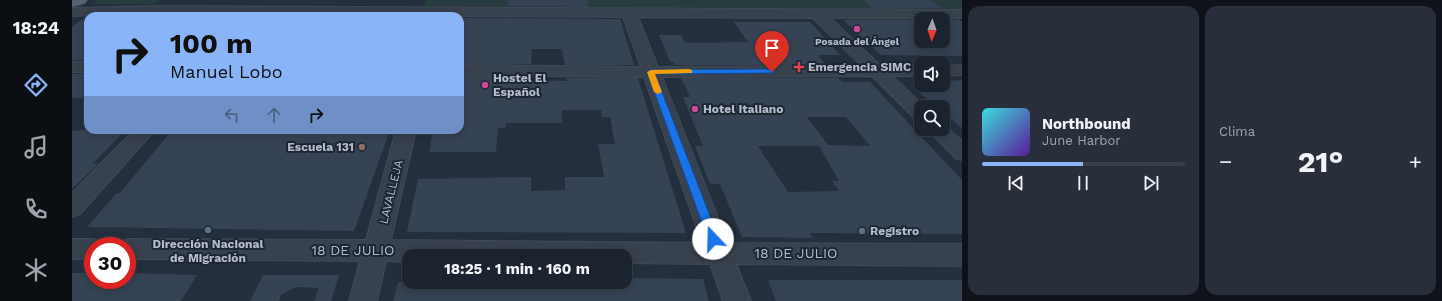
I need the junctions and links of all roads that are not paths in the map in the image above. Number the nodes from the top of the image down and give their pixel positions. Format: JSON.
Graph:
{"nodes":[{"id":1,"x":80,"y":0,"type":"edge"},
{"id":2,"x":72,"y":3,"type":"edge"},
{"id":3,"x":97,"y":10,"type":"junction"},
{"id":4,"x":72,"y":12,"type":"edge"},
{"id":5,"x":202,"y":12,"type":"edge"},
{"id":6,"x":629,"y":13,"type":"junction"},
{"id":7,"x":464,"y":14,"type":"edge"},
{"id":8,"x":818,"y":14,"type":"junction"},
{"id":9,"x":962,"y":14,"type":"edge"},
{"id":10,"x":72,"y":67,"type":"edge"},
{"id":11,"x":84,"y":67,"type":"edge"},
{"id":12,"x":464,"y":70,"type":"edge"},
{"id":13,"x":950,"y":70,"type":"edge"},
{"id":14,"x":962,"y":70,"type":"edge"},
{"id":15,"x":877,"y":71,"type":"junction"},
{"id":16,"x":914,"y":71,"type":"edge"},
{"id":17,"x":651,"y":72,"type":"junction"},
{"id":18,"x":914,"y":107,"type":"edge"},
{"id":19,"x":141,"y":134,"type":"edge"},
{"id":20,"x":405,"y":134,"type":"edge"},
{"id":21,"x":944,"y":136,"type":"edge"},
{"id":22,"x":962,"y":153,"type":"edge"},
{"id":23,"x":72,"y":208,"type":"edge"},
{"id":24,"x":72,"y":249,"type":"edge"},
{"id":25,"x":84,"y":249,"type":"edge"},
{"id":26,"x":136,"y":249,"type":"edge"},
{"id":27,"x":377,"y":250,"type":"junction"},
{"id":28,"x":718,"y":253,"type":"junction"},
{"id":29,"x":962,"y":255,"type":"edge"},
{"id":30,"x":363,"y":301,"type":"edge"},
{"id":31,"x":737,"y":301,"type":"edge"}],
"edges":[{"from":1,"to":2,"type":"main road"},
{"from":1,"to":3,"type":"street"},
{"from":3,"to":4,"type":"street"},
{"from":3,"to":5,"type":"street"},
{"from":6,"to":7,"type":"street"},
{"from":6,"to":8,"type":"street"},
{"from":6,"to":17,"type":"street"},
{"from":8,"to":9,"type":"street"},
{"from":8,"to":15,"type":"street"},
{"from":10,"to":11,"type":"street"},
{"from":12,"to":17,"type":"street"},
{"from":13,"to":14,"type":"street"},
{"from":15,"to":16,"type":"street"},
{"from":15,"to":17,"type":"street"},
{"from":15,"to":18,"type":"street"},
{"from":17,"to":28,"type":"street"},
{"from":19,"to":23,"type":"street"},
{"from":20,"to":27,"type":"street","name":"LAVALLEJA"},
{"from":21,"to":22,"type":"street"},
{"from":24,"to":25,"type":"street"},
{"from":26,"to":27,"type":"street","name":"18 DE JULIO"},
{"from":27,"to":28,"type":"street","name":"18 DE JULIO"},
{"from":27,"to":30,"type":"street","name":"LAVALLEJA"},
{"from":28,"to":29,"type":"street","name":"18 DE JULIO"},
{"from":28,"to":31,"type":"street"}]}
